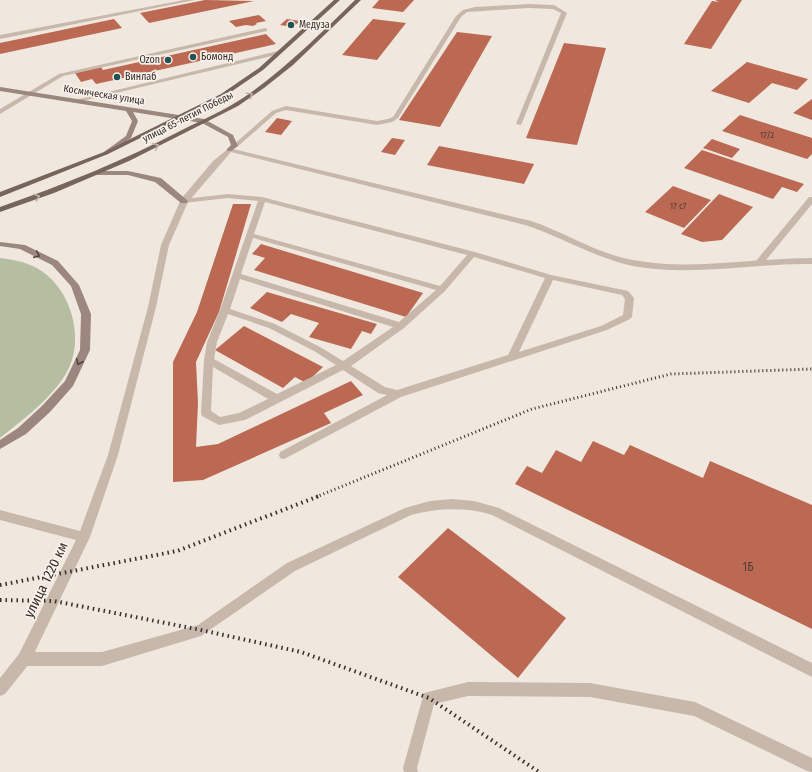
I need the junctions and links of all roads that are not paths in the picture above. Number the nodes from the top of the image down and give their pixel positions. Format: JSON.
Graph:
{"nodes":[{"id":1,"x":192,"y":0,"type":"edge"},
{"id":2,"x":337,"y":0,"type":"edge"},
{"id":3,"x":358,"y":0,"type":"edge"},
{"id":4,"x":265,"y":30,"type":"dead end"},
{"id":5,"x":0,"y":37,"type":"edge"},
{"id":6,"x":278,"y":53,"type":"junction"},
{"id":7,"x":0,"y":89,"type":"edge"},
{"id":8,"x":29,"y":94,"type":"junction"},
{"id":9,"x":74,"y":101,"type":"junction"},
{"id":10,"x":128,"y":109,"type":"junction"},
{"id":11,"x":0,"y":112,"type":"edge"},
{"id":12,"x":181,"y":117,"type":"junction"},
{"id":13,"x":204,"y":121,"type":"junction"},
{"id":14,"x":520,"y":124,"type":"dead end"},
{"id":15,"x":232,"y":148,"type":"junction"},
{"id":16,"x":106,"y":153,"type":"junction"},
{"id":17,"x":98,"y":173,"type":"junction"},
{"id":18,"x":0,"y":195,"type":"edge"},
{"id":19,"x":262,"y":199,"type":"junction"},
{"id":20,"x":812,"y":199,"type":"edge"},
{"id":21,"x":184,"y":201,"type":"junction"},
{"id":22,"x":0,"y":210,"type":"edge"},
{"id":23,"x":250,"y":235,"type":"junction"},
{"id":24,"x":0,"y":244,"type":"edge"},
{"id":25,"x":472,"y":254,"type":"junction"},
{"id":26,"x":812,"y":261,"type":"edge"},
{"id":27,"x":759,"y":263,"type":"junction"},
{"id":28,"x":237,"y":275,"type":"junction"},
{"id":29,"x":550,"y":277,"type":"junction"},
{"id":30,"x":442,"y":289,"type":"junction"},
{"id":31,"x":225,"y":310,"type":"junction"},
{"id":32,"x":401,"y":326,"type":"junction"},
{"id":33,"x":512,"y":356,"type":"junction"},
{"id":34,"x":209,"y":360,"type":"junction"},
{"id":35,"x":343,"y":366,"type":"junction"},
{"id":36,"x":397,"y":394,"type":"junction"},
{"id":37,"x":277,"y":399,"type":"junction"},
{"id":38,"x":0,"y":446,"type":"edge"},
{"id":39,"x":284,"y":455,"type":"dead end"},
{"id":40,"x":0,"y":515,"type":"edge"},
{"id":41,"x":84,"y":537,"type":"junction"},
{"id":42,"x":24,"y":659,"type":"junction"},
{"id":43,"x":812,"y":670,"type":"edge"},
{"id":44,"x":0,"y":689,"type":"edge"},
{"id":45,"x":812,"y":766,"type":"edge"},
{"id":46,"x":412,"y":772,"type":"edge"}],
"edges":[{"from":1,"to":5,"type":"street"},
{"from":2,"to":6,"type":"main road","name":"улица 65-летия Победы"},
{"from":13,"to":3,"type":"main road","name":"улица 65-летия Победы","one_way":true},
{"from":4,"to":8,"type":"street"},
{"from":6,"to":9,"type":"street"},
{"from":6,"to":12,"type":"main road","name":"улица 65-летия Победы"},
{"from":7,"to":8,"type":"street","name":"Космическая улица"},
{"from":8,"to":9,"type":"street","name":"Космическая улица"},
{"from":8,"to":11,"type":"street"},
{"from":9,"to":10,"type":"street","name":"Космическая улица"},
{"from":10,"to":12,"type":"street","name":"Космическая улица"},
{"from":10,"to":16,"type":"street"},
{"from":12,"to":13,"type":"street","name":"Космическая улица"},
{"from":12,"to":16,"type":"main road","name":"улица 65-летия Победы"},
{"from":13,"to":15,"type":"street","name":"Космическая улица"},
{"from":17,"to":13,"type":"main road","name":"улица 65-летия Победы","one_way":true},
{"from":14,"to":15,"type":"street"},
{"from":15,"to":21,"type":"street"},
{"from":15,"to":27,"type":"street"},
{"from":16,"to":18,"type":"main road"},
{"from":17,"to":21,"type":"street"},
{"from":22,"to":17,"type":"main road","name":"улица 65-летия Победы","one_way":true},
{"from":19,"to":21,"type":"street"},
{"from":19,"to":23,"type":"street"},
{"from":19,"to":25,"type":"street"},
{"from":20,"to":27,"type":"street"},
{"from":21,"to":41,"type":"street"},
{"from":23,"to":28,"type":"street"},
{"from":23,"to":30,"type":"street"},
{"from":24,"to":38,"type":"street","one_way":true},
{"from":25,"to":29,"type":"street"},
{"from":25,"to":30,"type":"street"},
{"from":26,"to":27,"type":"street"},
{"from":28,"to":31,"type":"street"},
{"from":28,"to":32,"type":"street"},
{"from":29,"to":33,"type":"street"},
{"from":29,"to":33,"type":"street"},
{"from":30,"to":32,"type":"street"},
{"from":31,"to":34,"type":"street"},
{"from":31,"to":35,"type":"street"},
{"from":32,"to":35,"type":"street"},
{"from":33,"to":36,"type":"street"},
{"from":34,"to":37,"type":"street"},
{"from":34,"to":37,"type":"street"},
{"from":35,"to":36,"type":"street"},
{"from":35,"to":37,"type":"street"},
{"from":36,"to":39,"type":"street"},
{"from":40,"to":41,"type":"street","name":"улица 1220 км"},
{"from":41,"to":42,"type":"street","name":"улица 1220 км"},
{"from":42,"to":43,"type":"street"},
{"from":42,"to":44,"type":"street","name":"улица 1220 км"},
{"from":45,"to":46,"type":"street"}]}
